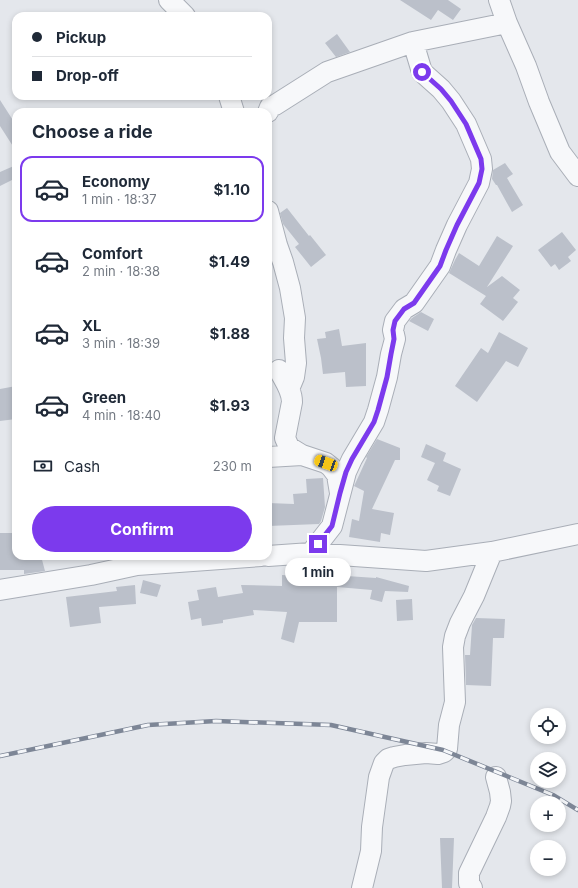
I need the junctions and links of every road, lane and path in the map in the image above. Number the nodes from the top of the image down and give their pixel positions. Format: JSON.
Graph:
{"nodes":[{"id":1,"x":169,"y":0,"type":"edge"},
{"id":2,"x":499,"y":0,"type":"edge"},
{"id":3,"x":181,"y":12,"type":"edge"},
{"id":4,"x":507,"y":23,"type":"junction"},
{"id":5,"x":413,"y":42,"type":"junction"},
{"id":6,"x":270,"y":108,"type":"edge"},
{"id":7,"x":578,"y":176,"type":"edge"},
{"id":8,"x":272,"y":226,"type":"edge"},
{"id":9,"x":279,"y":370,"type":"dead end"},
{"id":10,"x":289,"y":389,"type":"junction"},
{"id":11,"x":302,"y":455,"type":"junction"},
{"id":12,"x":272,"y":456,"type":"edge"},
{"id":13,"x":340,"y":493,"type":"junction"},
{"id":14,"x":578,"y":534,"type":"edge"},
{"id":15,"x":492,"y":552,"type":"junction"},
{"id":16,"x":311,"y":553,"type":"junction"},
{"id":17,"x":272,"y":556,"type":"edge"},
{"id":18,"x":206,"y":560,"type":"edge"},
{"id":19,"x":0,"y":590,"type":"edge"},
{"id":20,"x":496,"y":777,"type":"dead end"},
{"id":21,"x":362,"y":888,"type":"edge"},
{"id":22,"x":472,"y":888,"type":"edge"}],
"edges":[{"from":1,"to":3,"type":"street"},
{"from":2,"to":4,"type":"street"},
{"from":4,"to":5,"type":"street"},
{"from":4,"to":7,"type":"street"},
{"from":5,"to":6,"type":"street"},
{"from":5,"to":13,"type":"street"},
{"from":8,"to":10,"type":"street"},
{"from":9,"to":10,"type":"street"},
{"from":10,"to":11,"type":"street"},
{"from":11,"to":12,"type":"street"},
{"from":11,"to":13,"type":"street"},
{"from":13,"to":16,"type":"street"},
{"from":14,"to":15,"type":"street"},
{"from":15,"to":16,"type":"street"},
{"from":15,"to":21,"type":"street"},
{"from":16,"to":17,"type":"street"},
{"from":18,"to":19,"type":"street"},
{"from":20,"to":22,"type":"street"}]}
